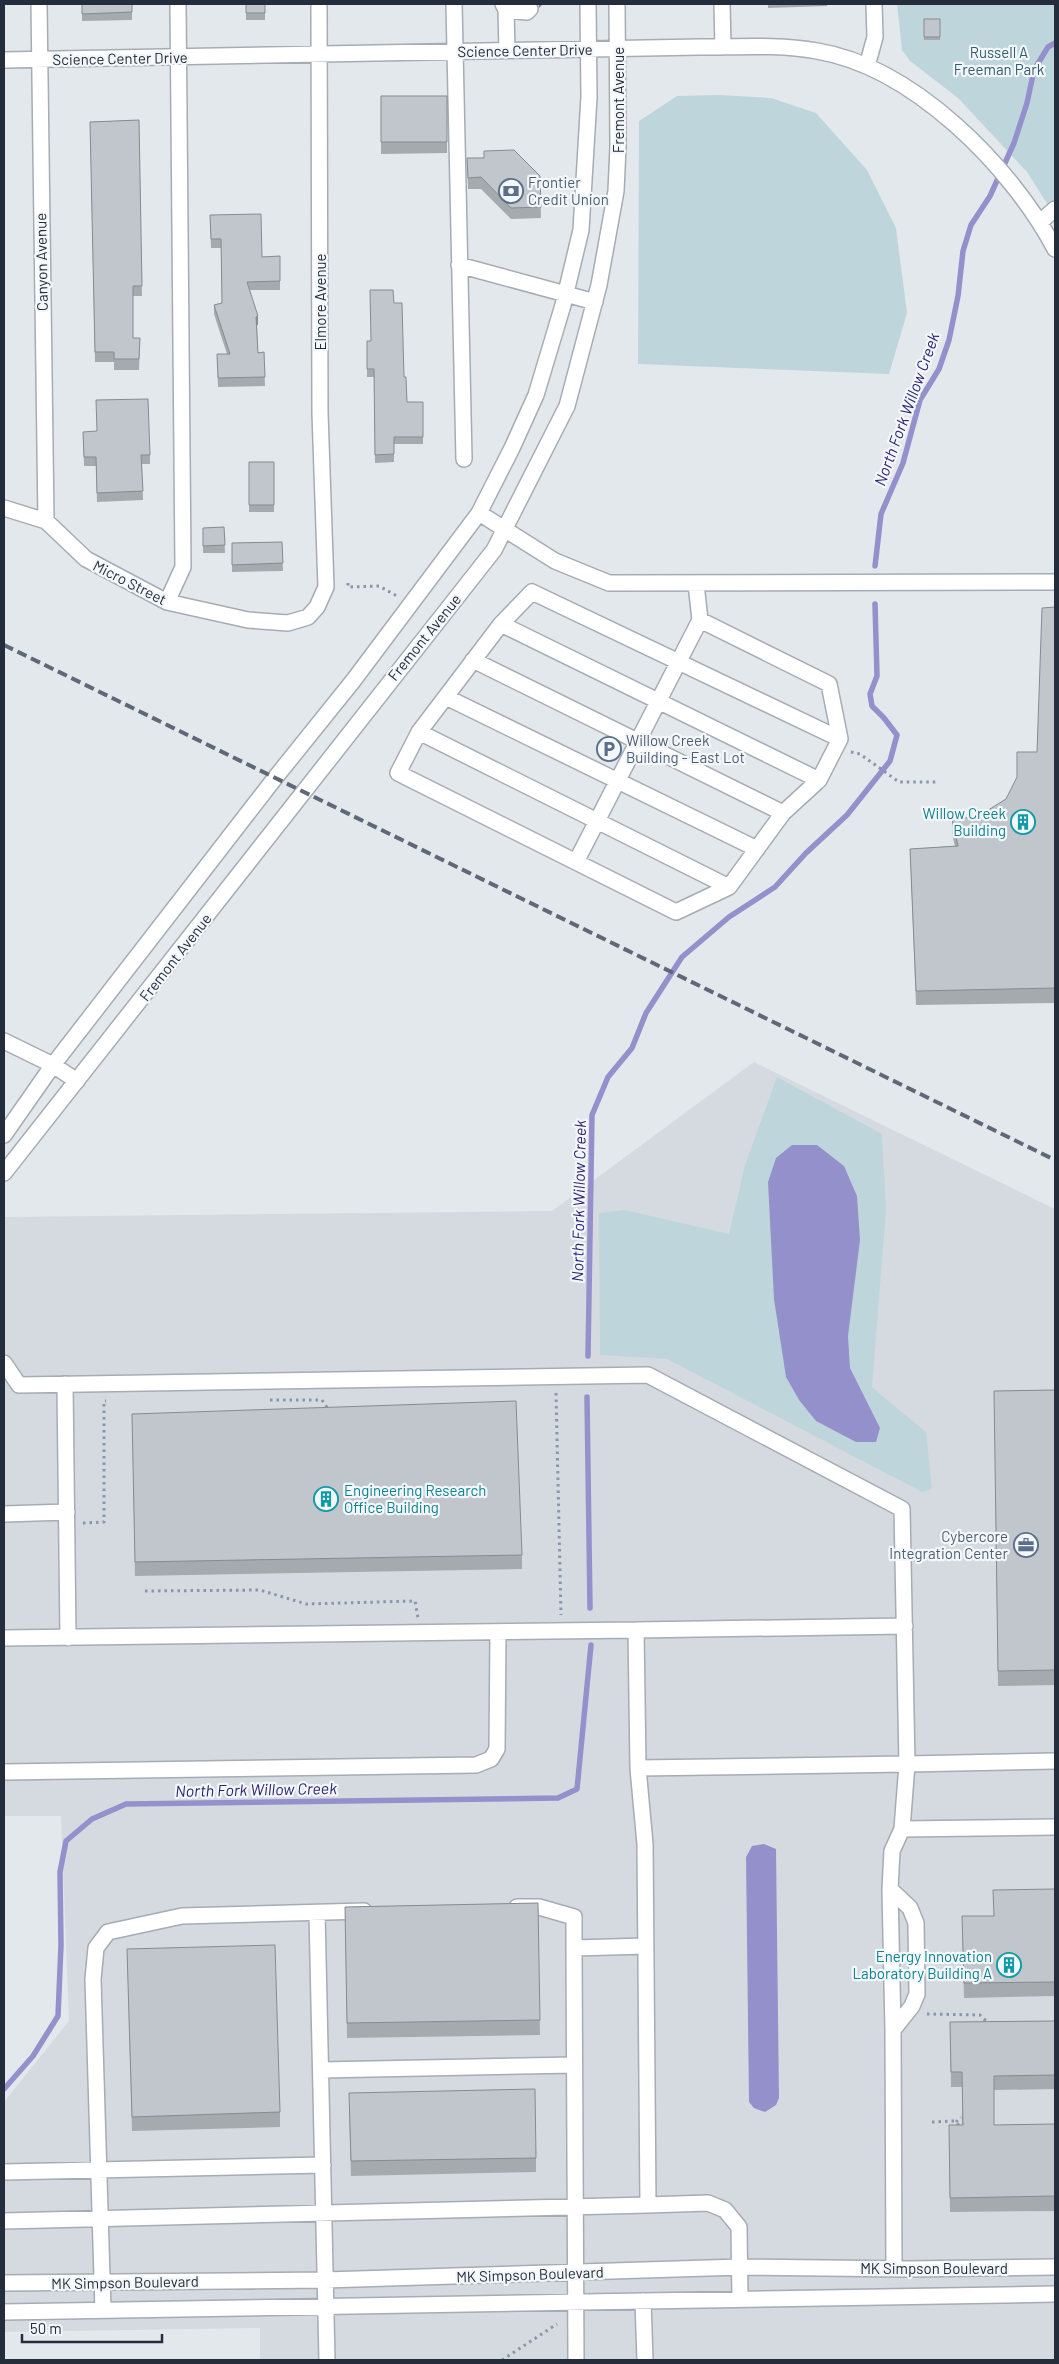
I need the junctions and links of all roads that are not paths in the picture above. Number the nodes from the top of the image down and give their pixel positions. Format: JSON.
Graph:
{"nodes":[{"id":1,"x":39,"y":4,"type":"edge"},
{"id":2,"x":178,"y":4,"type":"edge"},
{"id":3,"x":319,"y":4,"type":"edge"},
{"id":4,"x":454,"y":4,"type":"edge"},
{"id":5,"x":588,"y":4,"type":"edge"},
{"id":6,"x":618,"y":4,"type":"edge"},
{"id":7,"x":722,"y":4,"type":"edge"},
{"id":8,"x":874,"y":4,"type":"edge"},
{"id":9,"x":506,"y":6,"type":"edge"},
{"id":10,"x":530,"y":9,"type":"dead end"},
{"id":11,"x":723,"y":47,"type":"junction"},
{"id":12,"x":618,"y":48,"type":"junction"},
{"id":13,"x":588,"y":49,"type":"junction"},
{"id":14,"x":507,"y":50,"type":"junction"},
{"id":15,"x":454,"y":51,"type":"junction"},
{"id":16,"x":320,"y":54,"type":"junction"},
{"id":17,"x":179,"y":57,"type":"junction"},
{"id":18,"x":4,"y":60,"type":"edge"},
{"id":19,"x":39,"y":60,"type":"junction"},
{"id":20,"x":867,"y":66,"type":"junction"},
{"id":21,"x":1055,"y":209,"type":"edge"},
{"id":22,"x":1040,"y":222,"type":"junction"},
{"id":23,"x":1055,"y":249,"type":"edge"},
{"id":24,"x":459,"y":265,"type":"junction"},
{"id":25,"x":566,"y":295,"type":"junction"},
{"id":26,"x":595,"y":302,"type":"junction"},
{"id":27,"x":464,"y":459,"type":"dead end"},
{"id":28,"x":4,"y":508,"type":"edge"},
{"id":29,"x":479,"y":513,"type":"junction"},
{"id":30,"x":46,"y":521,"type":"junction"},
{"id":31,"x":506,"y":529,"type":"junction"},
{"id":32,"x":1055,"y":582,"type":"edge"},
{"id":33,"x":696,"y":584,"type":"junction"},
{"id":34,"x":321,"y":598,"type":"joint"},
{"id":35,"x":167,"y":602,"type":"junction"},
{"id":36,"x":700,"y":620,"type":"junction"},
{"id":37,"x":501,"y":624,"type":"junction"},
{"id":38,"x":473,"y":660,"type":"junction"},
{"id":39,"x":679,"y":662,"type":"junction"},
{"id":40,"x":446,"y":697,"type":"junction"},
{"id":41,"x":659,"y":702,"type":"junction"},
{"id":42,"x":419,"y":732,"type":"junction"},
{"id":43,"x":639,"y":742,"type":"junction"},
{"id":44,"x":844,"y":746,"type":"junction"},
{"id":45,"x":819,"y":780,"type":"junction"},
{"id":46,"x":619,"y":782,"type":"junction"},
{"id":47,"x":784,"y":813,"type":"junction"},
{"id":48,"x":598,"y":822,"type":"junction"},
{"id":49,"x":757,"y":849,"type":"junction"},
{"id":50,"x":576,"y":862,"type":"junction"},
{"id":51,"x":729,"y":887,"type":"junction"},
{"id":52,"x":4,"y":1041,"type":"edge"},
{"id":53,"x":53,"y":1065,"type":"junction"},
{"id":54,"x":77,"y":1081,"type":"junction"},
{"id":55,"x":4,"y":1135,"type":"edge"},
{"id":56,"x":4,"y":1174,"type":"edge"},
{"id":57,"x":4,"y":1363,"type":"edge"},
{"id":58,"x":65,"y":1384,"type":"junction"},
{"id":59,"x":4,"y":1385,"type":"edge"},
{"id":60,"x":20,"y":1385,"type":"junction"},
{"id":61,"x":4,"y":1514,"type":"edge"},
{"id":62,"x":72,"y":1518,"type":"junction"},
{"id":63,"x":905,"y":1626,"type":"junction"},
{"id":64,"x":636,"y":1630,"type":"junction"},
{"id":65,"x":498,"y":1632,"type":"junction"},
{"id":66,"x":4,"y":1638,"type":"edge"},
{"id":67,"x":68,"y":1638,"type":"junction"},
{"id":68,"x":1055,"y":1761,"type":"edge"},
{"id":69,"x":907,"y":1764,"type":"junction"},
{"id":70,"x":638,"y":1768,"type":"junction"},
{"id":71,"x":4,"y":1772,"type":"edge"},
{"id":72,"x":1055,"y":1827,"type":"edge"},
{"id":73,"x":902,"y":1829,"type":"junction"},
{"id":74,"x":890,"y":1889,"type":"junction"},
{"id":75,"x":500,"y":1908,"type":"edge"},
{"id":76,"x":375,"y":1911,"type":"edge"},
{"id":77,"x":317,"y":1913,"type":"junction"},
{"id":78,"x":646,"y":1946,"type":"junction"},
{"id":79,"x":574,"y":1948,"type":"junction"},
{"id":80,"x":893,"y":2030,"type":"junction"},
{"id":81,"x":574,"y":2065,"type":"junction"},
{"id":82,"x":320,"y":2070,"type":"junction"},
{"id":83,"x":323,"y":2165,"type":"junction"},
{"id":84,"x":99,"y":2170,"type":"junction"},
{"id":85,"x":4,"y":2172,"type":"edge"},
{"id":86,"x":648,"y":2204,"type":"junction"},
{"id":87,"x":575,"y":2206,"type":"junction"},
{"id":88,"x":324,"y":2213,"type":"junction"},
{"id":89,"x":100,"y":2219,"type":"junction"},
{"id":90,"x":4,"y":2221,"type":"edge"},
{"id":91,"x":740,"y":2267,"type":"junction"},
{"id":92,"x":1055,"y":2267,"type":"edge"},
{"id":93,"x":894,"y":2269,"type":"junction"},
{"id":94,"x":575,"y":2273,"type":"junction"},
{"id":95,"x":325,"y":2280,"type":"junction"},
{"id":96,"x":102,"y":2282,"type":"junction"},
{"id":97,"x":4,"y":2283,"type":"edge"},
{"id":98,"x":1055,"y":2294,"type":"edge"},
{"id":99,"x":740,"y":2298,"type":"junction"},
{"id":100,"x":575,"y":2301,"type":"junction"},
{"id":101,"x":643,"y":2301,"type":"junction"},
{"id":102,"x":326,"y":2308,"type":"junction"},
{"id":103,"x":103,"y":2310,"type":"junction"},
{"id":104,"x":4,"y":2312,"type":"edge"},
{"id":105,"x":327,"y":2360,"type":"edge"},
{"id":106,"x":576,"y":2360,"type":"edge"},
{"id":107,"x":645,"y":2360,"type":"edge"}],
"edges":[{"from":1,"to":19,"type":"street","name":"Canyon Avenue"},
{"from":2,"to":17,"type":"street"},
{"from":3,"to":16,"type":"street","name":"Elmore Avenue"},
{"from":4,"to":15,"type":"street"},
{"from":5,"to":13,"type":"street","name":"Fremont Avenue"},
{"from":6,"to":12,"type":"street","name":"Fremont Avenue"},
{"from":7,"to":11,"type":"street"},
{"from":8,"to":20,"type":"street"},
{"from":9,"to":10,"type":"street"},
{"from":9,"to":14,"type":"street"},
{"from":11,"to":12,"type":"street","name":"Science Center Drive"},
{"from":11,"to":20,"type":"street","name":"Science Center Drive"},
{"from":12,"to":13,"type":"street","name":"Science Center Drive"},
{"from":12,"to":26,"type":"street","name":"Fremont Avenue"},
{"from":13,"to":14,"type":"street","name":"Science Center Drive"},
{"from":13,"to":25,"type":"street","name":"Fremont Avenue"},
{"from":14,"to":15,"type":"street","name":"Science Center Drive"},
{"from":15,"to":16,"type":"street","name":"Science Center Drive"},
{"from":15,"to":24,"type":"street"},
{"from":16,"to":17,"type":"street","name":"Science Center Drive"},
{"from":16,"to":34,"type":"street","name":"Elmore Avenue"},
{"from":17,"to":19,"type":"street","name":"Science Center Drive"},
{"from":17,"to":35,"type":"street"},
{"from":18,"to":19,"type":"street","name":"Science Center Drive"},
{"from":19,"to":30,"type":"street","name":"Canyon Avenue"},
{"from":20,"to":22,"type":"street","name":"Science Center Drive"},
{"from":21,"to":22,"type":"street"},
{"from":22,"to":23,"type":"street","name":"Science Center Drive"},
{"from":24,"to":25,"type":"street"},
{"from":24,"to":27,"type":"street"},
{"from":25,"to":26,"type":"street"},
{"from":25,"to":29,"type":"street","name":"Fremont Avenue"},
{"from":26,"to":31,"type":"street","name":"Fremont Avenue"},
{"from":28,"to":30,"type":"street","name":"Micro Street"},
{"from":29,"to":31,"type":"street"},
{"from":29,"to":53,"type":"street","name":"Fremont Avenue"},
{"from":30,"to":35,"type":"street","name":"Micro Street"},
{"from":31,"to":33,"type":"street"},
{"from":31,"to":54,"type":"street","name":"Fremont Avenue"},
{"from":32,"to":33,"type":"street"},
{"from":33,"to":36,"type":"street"},
{"from":34,"to":35,"type":"street","name":"Micro Street"},
{"from":36,"to":39,"type":"street"},
{"from":36,"to":44,"type":"street"},
{"from":37,"to":38,"type":"street"},
{"from":37,"to":39,"type":"street"},
{"from":37,"to":41,"type":"street"},
{"from":38,"to":40,"type":"street"},
{"from":38,"to":43,"type":"street"},
{"from":39,"to":41,"type":"street"},
{"from":39,"to":44,"type":"street"},
{"from":40,"to":42,"type":"street"},
{"from":40,"to":46,"type":"street"},
{"from":41,"to":43,"type":"street"},
{"from":41,"to":45,"type":"street"},
{"from":42,"to":48,"type":"street"},
{"from":42,"to":50,"type":"street"},
{"from":43,"to":46,"type":"street"},
{"from":43,"to":47,"type":"street"},
{"from":44,"to":45,"type":"street"},
{"from":45,"to":47,"type":"street"},
{"from":46,"to":48,"type":"street"},
{"from":46,"to":49,"type":"street"},
{"from":47,"to":49,"type":"street"},
{"from":48,"to":50,"type":"street"},
{"from":48,"to":51,"type":"street"},
{"from":49,"to":51,"type":"street"},
{"from":50,"to":51,"type":"street"},
{"from":52,"to":53,"type":"street"},
{"from":53,"to":54,"type":"street"},
{"from":53,"to":55,"type":"street","name":"Fremont Avenue"},
{"from":54,"to":56,"type":"street","name":"Fremont Avenue"},
{"from":57,"to":60,"type":"street"},
{"from":58,"to":60,"type":"street"},
{"from":58,"to":62,"type":"street"},
{"from":58,"to":63,"type":"street"},
{"from":59,"to":60,"type":"street"},
{"from":61,"to":62,"type":"street"},
{"from":62,"to":67,"type":"street"},
{"from":63,"to":64,"type":"street"},
{"from":63,"to":69,"type":"street"},
{"from":64,"to":65,"type":"street"},
{"from":64,"to":70,"type":"street"},
{"from":65,"to":67,"type":"street"},
{"from":65,"to":71,"type":"street"},
{"from":66,"to":67,"type":"street"},
{"from":68,"to":69,"type":"street"},
{"from":69,"to":70,"type":"street"},
{"from":69,"to":73,"type":"street"},
{"from":70,"to":78,"type":"street"},
{"from":72,"to":73,"type":"street"},
{"from":73,"to":74,"type":"street"},
{"from":74,"to":80,"type":"street"},
{"from":74,"to":80,"type":"street"},
{"from":75,"to":79,"type":"street"},
{"from":76,"to":77,"type":"street"},
{"from":77,"to":82,"type":"street"},
{"from":77,"to":84,"type":"street"},
{"from":78,"to":79,"type":"street"},
{"from":78,"to":86,"type":"street"},
{"from":79,"to":81,"type":"street"},
{"from":80,"to":93,"type":"street"},
{"from":81,"to":82,"type":"street"},
{"from":81,"to":87,"type":"street"},
{"from":82,"to":83,"type":"street"},
{"from":83,"to":84,"type":"street"},
{"from":83,"to":88,"type":"street"},
{"from":84,"to":85,"type":"street"},
{"from":84,"to":89,"type":"street"},
{"from":86,"to":87,"type":"street"},
{"from":86,"to":91,"type":"street"},
{"from":87,"to":88,"type":"street"},
{"from":87,"to":94,"type":"street"},
{"from":88,"to":89,"type":"street"},
{"from":88,"to":95,"type":"street"},
{"from":89,"to":90,"type":"street"},
{"from":89,"to":96,"type":"street"},
{"from":91,"to":93,"type":"street","name":"MK Simpson Boulevard"},
{"from":91,"to":94,"type":"street","name":"MK Simpson Boulevard"},
{"from":91,"to":99,"type":"street"},
{"from":92,"to":93,"type":"street","name":"MK Simpson Boulevard"},
{"from":94,"to":95,"type":"street","name":"MK Simpson Boulevard"},
{"from":94,"to":100,"type":"street"},
{"from":95,"to":96,"type":"street","name":"MK Simpson Boulevard"},
{"from":95,"to":102,"type":"street"},
{"from":96,"to":97,"type":"street","name":"MK Simpson Boulevard"},
{"from":96,"to":103,"type":"street"},
{"from":98,"to":99,"type":"street","name":"MK Simpson Boulevard"},
{"from":99,"to":101,"type":"street","name":"MK Simpson Boulevard"},
{"from":100,"to":101,"type":"street","name":"MK Simpson Boulevard"},
{"from":100,"to":102,"type":"street","name":"MK Simpson Boulevard"},
{"from":100,"to":106,"type":"street"},
{"from":101,"to":107,"type":"street"},
{"from":102,"to":103,"type":"street","name":"MK Simpson Boulevard"},
{"from":102,"to":105,"type":"street"},
{"from":103,"to":104,"type":"street","name":"MK Simpson Boulevard"}]}
